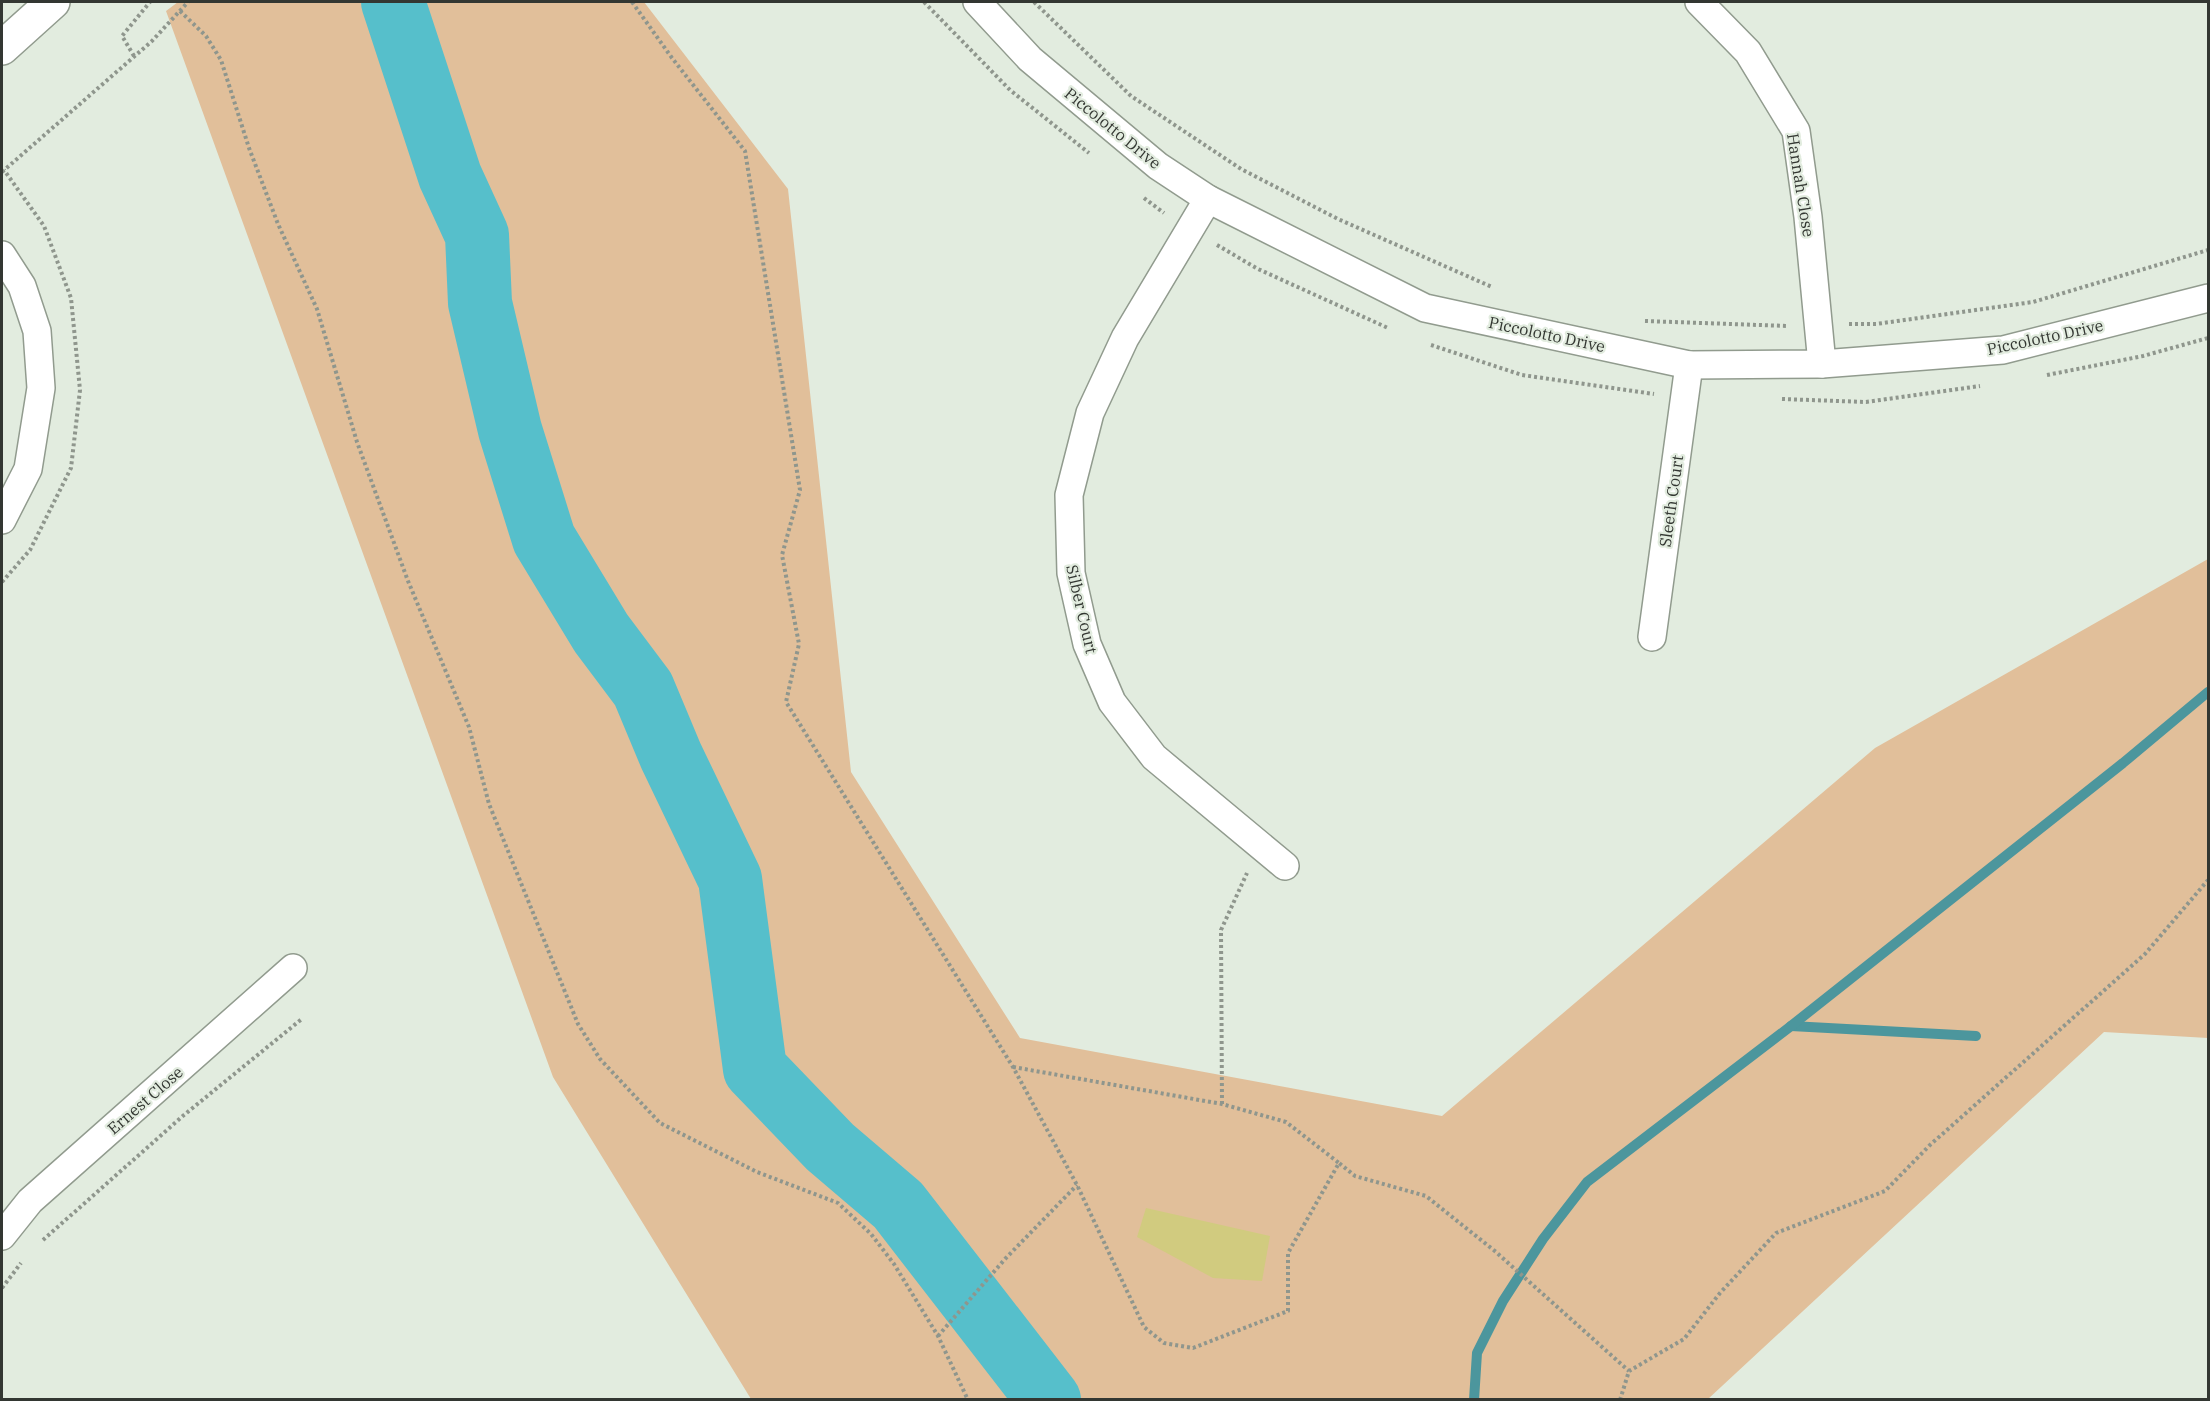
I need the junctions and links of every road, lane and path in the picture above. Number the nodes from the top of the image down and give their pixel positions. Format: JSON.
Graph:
{"nodes":[{"id":1,"x":53,"y":2,"type":"edge"},
{"id":2,"x":150,"y":2,"type":"edge"},
{"id":3,"x":188,"y":2,"type":"edge"},
{"id":4,"x":632,"y":2,"type":"edge"},
{"id":5,"x":977,"y":2,"type":"edge"},
{"id":6,"x":1034,"y":2,"type":"edge"},
{"id":7,"x":1699,"y":2,"type":"edge"},
{"id":8,"x":180,"y":11,"type":"junction"},
{"id":9,"x":2,"y":48,"type":"edge"},
{"id":10,"x":134,"y":56,"type":"junction"},
{"id":11,"x":2,"y":172,"type":"edge"},
{"id":12,"x":1208,"y":198,"type":"junction"},
{"id":13,"x":2208,"y":250,"type":"edge"},
{"id":14,"x":2,"y":255,"type":"edge"},
{"id":15,"x":1500,"y":291,"type":"dead end"},
{"id":16,"x":2208,"y":298,"type":"edge"},
{"id":17,"x":1640,"y":320,"type":"dead end"},
{"id":18,"x":1818,"y":325,"type":"junction"},
{"id":19,"x":1822,"y":364,"type":"junction"},
{"id":20,"x":1689,"y":365,"type":"junction"},
{"id":21,"x":2,"y":520,"type":"edge"},
{"id":22,"x":1653,"y":637,"type":"dead end"},
{"id":23,"x":1260,"y":846,"type":"junction"},
{"id":24,"x":1285,"y":866,"type":"dead end"},
{"id":25,"x":2208,"y":880,"type":"edge"},
{"id":26,"x":293,"y":968,"type":"dead end"},
{"id":27,"x":303,"y":1018,"type":"dead end"},
{"id":28,"x":1013,"y":1067,"type":"junction"},
{"id":29,"x":1222,"y":1104,"type":"junction"},
{"id":30,"x":1339,"y":1162,"type":"junction"},
{"id":31,"x":1077,"y":1185,"type":"junction"},
{"id":32,"x":2,"y":1236,"type":"edge"},
{"id":33,"x":38,"y":1244,"type":"dead end"},
{"id":34,"x":23,"y":1261,"type":"dead end"},
{"id":35,"x":2,"y":1288,"type":"edge"},
{"id":36,"x":938,"y":1336,"type":"junction"},
{"id":37,"x":1629,"y":1371,"type":"junction"},
{"id":38,"x":968,"y":1400,"type":"edge"},
{"id":39,"x":1620,"y":1400,"type":"edge"}],
"edges":[{"from":1,"to":9,"type":"street"},
{"from":2,"to":10,"type":"path"},
{"from":3,"to":8,"type":"path"},
{"from":4,"to":28,"type":"path"},
{"from":5,"to":12,"type":"street","name":"Piccolotto Drive"},
{"from":6,"to":15,"type":"path"},
{"from":7,"to":18,"type":"street","name":"Hannah Close"},
{"from":8,"to":10,"type":"path"},
{"from":8,"to":36,"type":"path"},
{"from":10,"to":11,"type":"path"},
{"from":12,"to":20,"type":"street","name":"Piccolotto Drive"},
{"from":12,"to":23,"type":"street","name":"Silber Court"},
{"from":13,"to":18,"type":"path"},
{"from":14,"to":21,"type":"street"},
{"from":16,"to":19,"type":"street","name":"Piccolotto Drive"},
{"from":17,"to":18,"type":"path"},
{"from":18,"to":19,"type":"street","name":"Hannah Close"},
{"from":19,"to":20,"type":"street","name":"Piccolotto Drive"},
{"from":20,"to":22,"type":"street","name":"Sleeth Court"},
{"from":23,"to":24,"type":"street","name":"Silber Court"},
{"from":23,"to":29,"type":"path"},
{"from":25,"to":37,"type":"path"},
{"from":26,"to":32,"type":"street","name":"Ernest Close"},
{"from":27,"to":33,"type":"path"},
{"from":28,"to":29,"type":"path"},
{"from":28,"to":31,"type":"path"},
{"from":29,"to":30,"type":"path"},
{"from":30,"to":31,"type":"path"},
{"from":30,"to":37,"type":"path"},
{"from":31,"to":36,"type":"path"},
{"from":34,"to":35,"type":"path"},
{"from":36,"to":38,"type":"path"},
{"from":37,"to":39,"type":"path"}]}
